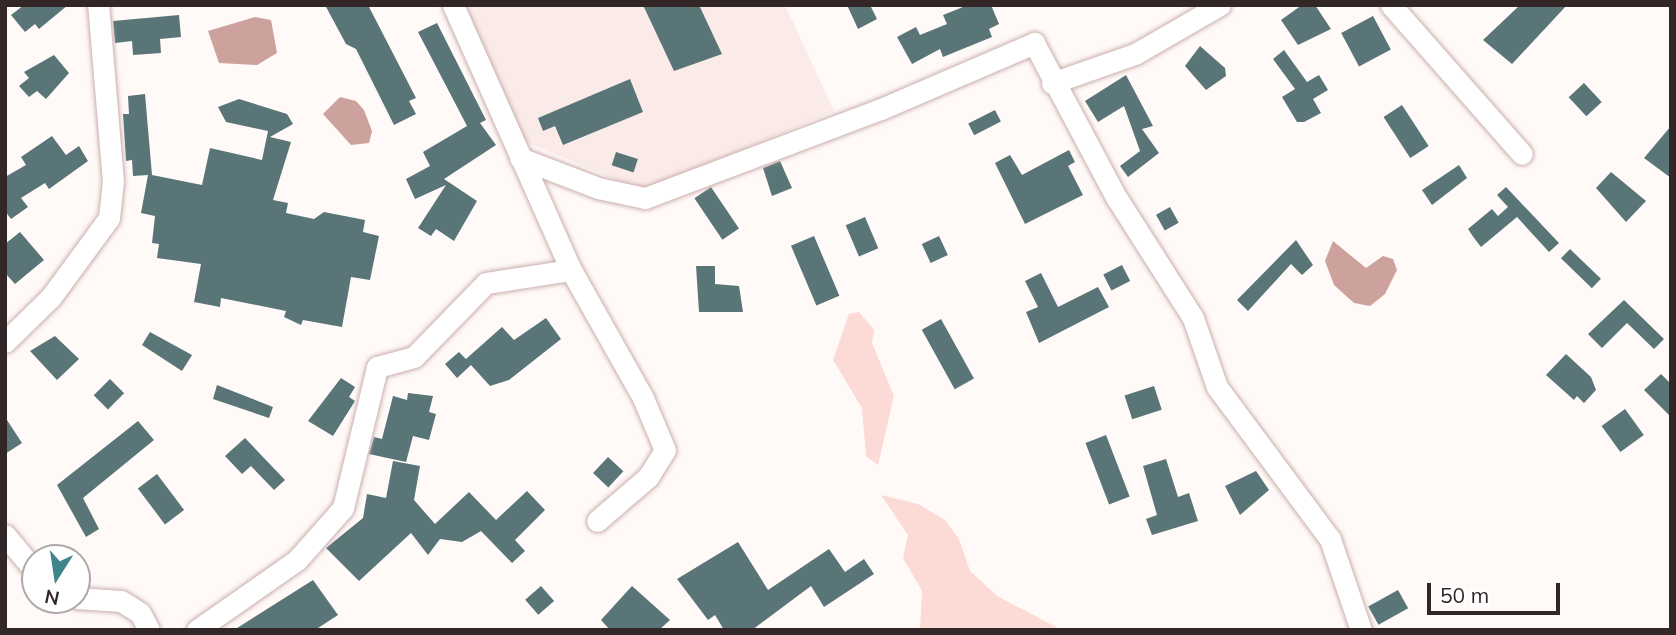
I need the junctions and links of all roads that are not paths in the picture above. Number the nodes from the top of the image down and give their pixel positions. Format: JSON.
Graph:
{"nodes":[{"id":1,"x":98,"y":5,"type":"edge"},
{"id":2,"x":453,"y":5,"type":"edge"},
{"id":3,"x":1220,"y":5,"type":"edge"},
{"id":4,"x":1391,"y":5,"type":"edge"},
{"id":5,"x":1052,"y":83,"type":"junction"},
{"id":6,"x":1521,"y":154,"type":"dead end"},
{"id":7,"x":520,"y":159,"type":"junction"},
{"id":8,"x":571,"y":270,"type":"junction"},
{"id":9,"x":5,"y":342,"type":"edge"},
{"id":10,"x":597,"y":521,"type":"dead end"},
{"id":11,"x":5,"y":535,"type":"edge"},
{"id":12,"x":21,"y":554,"type":"edge"},
{"id":13,"x":91,"y":599,"type":"edge"},
{"id":14,"x":149,"y":630,"type":"edge"},
{"id":15,"x":197,"y":630,"type":"edge"},
{"id":16,"x":1361,"y":630,"type":"edge"}],
"edges":[{"from":1,"to":9,"type":"street"},
{"from":2,"to":7,"type":"street"},
{"from":3,"to":5,"type":"street"},
{"from":4,"to":6,"type":"street"},
{"from":5,"to":7,"type":"street"},
{"from":5,"to":16,"type":"street"},
{"from":7,"to":8,"type":"street"},
{"from":8,"to":10,"type":"street"},
{"from":8,"to":15,"type":"street"},
{"from":11,"to":12,"type":"street"},
{"from":13,"to":14,"type":"street"}]}
